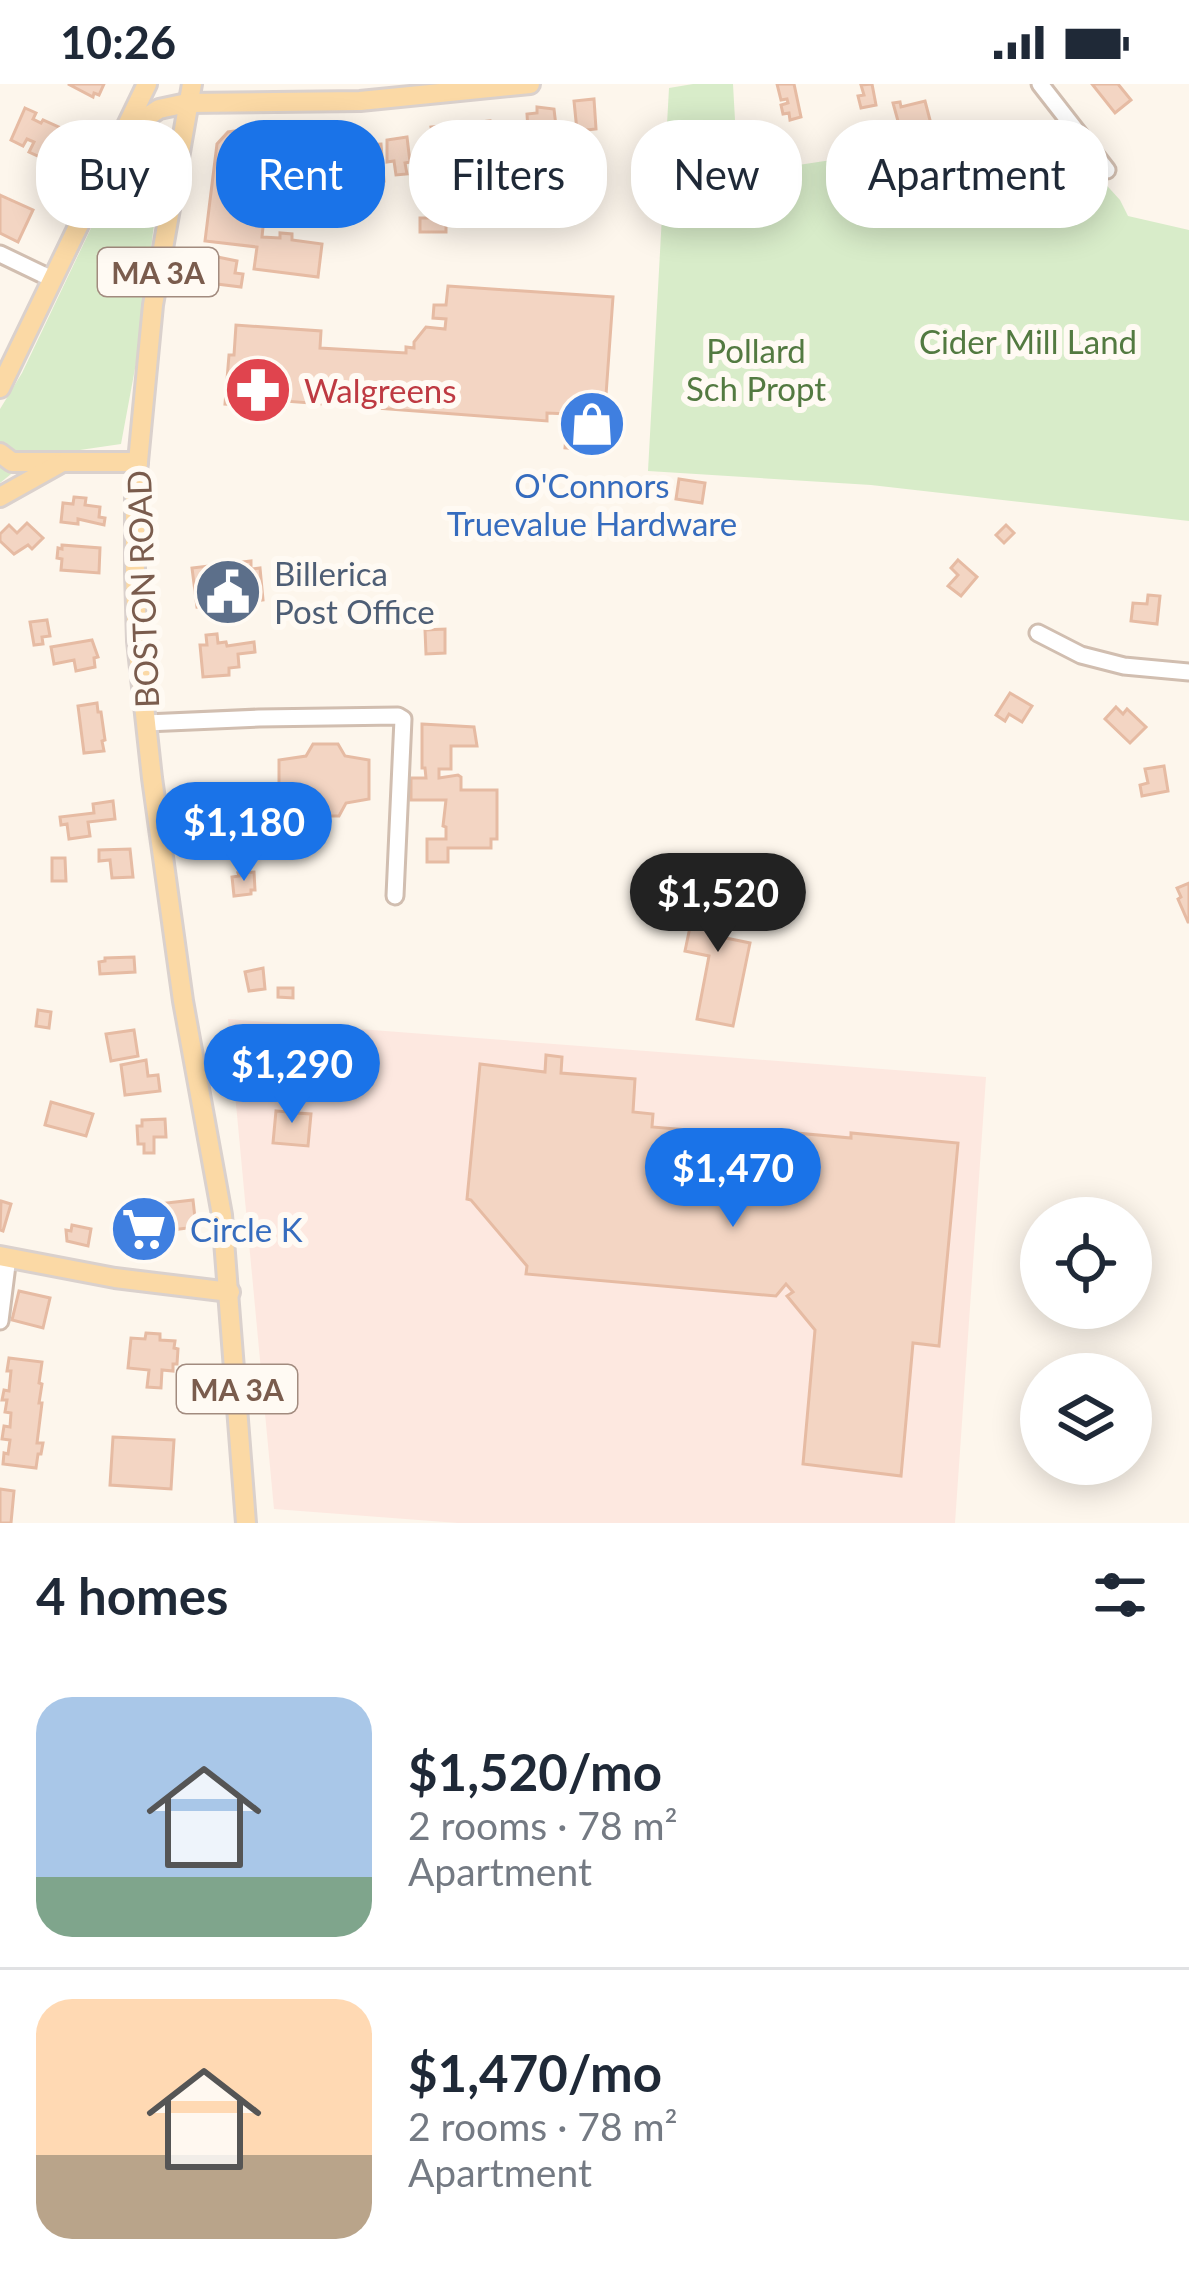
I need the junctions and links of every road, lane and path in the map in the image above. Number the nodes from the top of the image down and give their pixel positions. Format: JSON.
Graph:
{"nodes":[{"id":1,"x":147,"y":84,"type":"edge"},
{"id":2,"x":530,"y":84,"type":"edge"},
{"id":3,"x":1040,"y":84,"type":"edge"},
{"id":4,"x":190,"y":94,"type":"edge"},
{"id":5,"x":130,"y":120,"type":"edge"},
{"id":6,"x":142,"y":120,"type":"edge"},
{"id":7,"x":1068,"y":120,"type":"edge"},
{"id":8,"x":77,"y":228,"type":"edge"},
{"id":9,"x":166,"y":228,"type":"edge"},
{"id":10,"x":0,"y":254,"type":"edge"},
{"id":11,"x":52,"y":280,"type":"junction"},
{"id":12,"x":0,"y":387,"type":"edge"},
{"id":13,"x":0,"y":453,"type":"edge"},
{"id":14,"x":138,"y":463,"type":"junction"},
{"id":15,"x":59,"y":464,"type":"junction"},
{"id":16,"x":0,"y":497,"type":"edge"},
{"id":17,"x":1038,"y":633,"type":"dead end"},
{"id":18,"x":1188,"y":676,"type":"edge"},
{"id":19,"x":146,"y":723,"type":"junction"},
{"id":20,"x":395,"y":896,"type":"dead end"},
{"id":21,"x":4,"y":1257,"type":"edge"},
{"id":22,"x":230,"y":1292,"type":"junction"},
{"id":23,"x":0,"y":1321,"type":"edge"},
{"id":24,"x":246,"y":1523,"type":"edge"}],
"edges":[{"from":1,"to":5,"type":"main road","number":"MA 3A"},
{"from":2,"to":4,"type":"main road"},
{"from":3,"to":7,"type":"street"},
{"from":4,"to":6,"type":"main road"},
{"from":8,"to":11,"type":"main road","number":"MA 3A"},
{"from":9,"to":14,"type":"main road","name":"BOSTON ROAD","number":"MA 3A"},
{"from":10,"to":11,"type":"street"},
{"from":11,"to":12,"type":"main road","number":"MA 3A"},
{"from":13,"to":15,"type":"main road"},
{"from":14,"to":15,"type":"main road"},
{"from":14,"to":19,"type":"main road","name":"BOSTON ROAD","number":"MA 3A"},
{"from":15,"to":16,"type":"main road"},
{"from":17,"to":18,"type":"street"},
{"from":19,"to":20,"type":"street"},
{"from":19,"to":22,"type":"main road","name":"BOSTON ROAD","number":"MA 3A"},
{"from":21,"to":22,"type":"main road"},
{"from":21,"to":23,"type":"street"},
{"from":22,"to":24,"type":"main road","name":"BOSTON ROAD","number":"MA 3A"}]}
